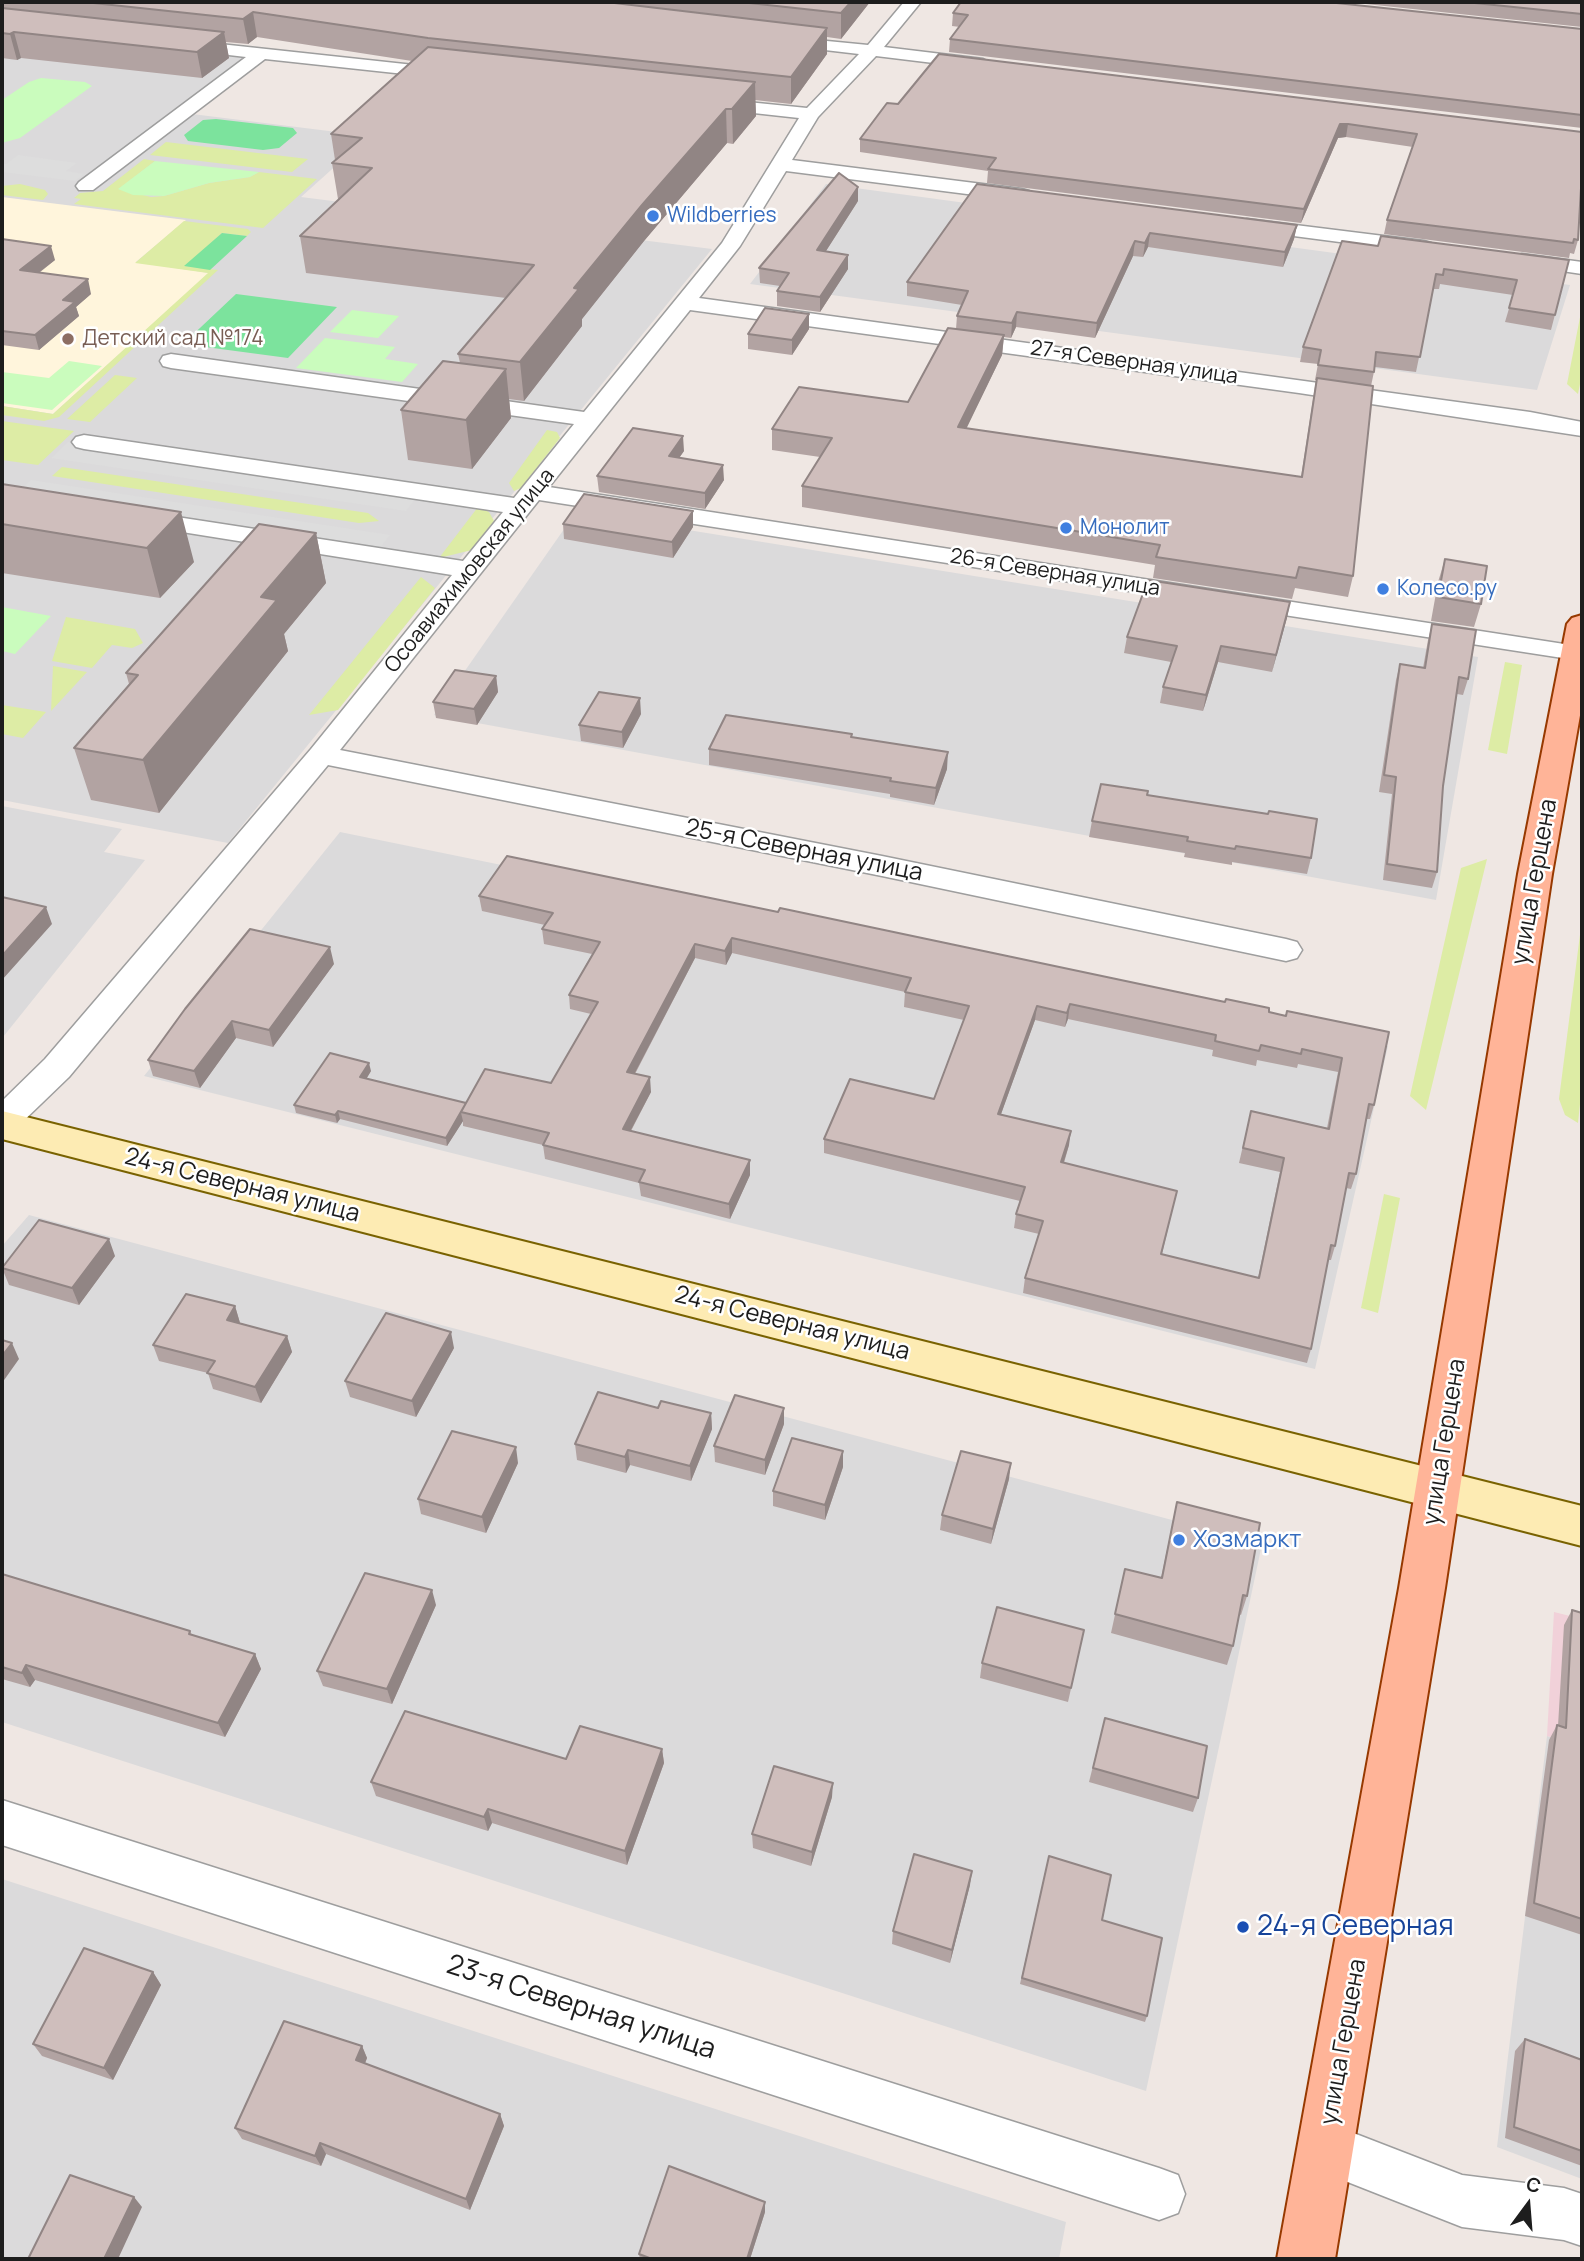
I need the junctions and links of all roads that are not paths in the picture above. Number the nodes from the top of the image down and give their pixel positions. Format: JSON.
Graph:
{"nodes":[{"id":1,"x":913,"y":2,"type":"edge"},
{"id":2,"x":763,"y":38,"type":"edge"},
{"id":3,"x":166,"y":43,"type":"edge"},
{"id":4,"x":872,"y":51,"type":"junction"},
{"id":5,"x":261,"y":54,"type":"junction"},
{"id":6,"x":995,"y":66,"type":"edge"},
{"id":7,"x":468,"y":76,"type":"edge"},
{"id":8,"x":688,"y":101,"type":"edge"},
{"id":9,"x":811,"y":114,"type":"junction"},
{"id":10,"x":779,"y":164,"type":"junction"},
{"id":11,"x":86,"y":186,"type":"dead end"},
{"id":12,"x":1042,"y":198,"type":"edge"},
{"id":13,"x":1222,"y":221,"type":"edge"},
{"id":14,"x":1444,"y":250,"type":"edge"},
{"id":15,"x":1499,"y":257,"type":"edge"},
{"id":16,"x":1582,"y":268,"type":"edge"},
{"id":17,"x":684,"y":303,"type":"junction"},
{"id":18,"x":171,"y":361,"type":"dead end"},
{"id":19,"x":592,"y":419,"type":"junction"},
{"id":20,"x":1582,"y":429,"type":"edge"},
{"id":21,"x":85,"y":442,"type":"dead end"},
{"id":22,"x":527,"y":500,"type":"junction"},
{"id":23,"x":120,"y":515,"type":"edge"},
{"id":24,"x":470,"y":570,"type":"junction"},
{"id":25,"x":1582,"y":624,"type":"edge"},
{"id":26,"x":1577,"y":654,"type":"junction"},
{"id":27,"x":321,"y":755,"type":"junction"},
{"id":28,"x":1286,"y":950,"type":"dead end"},
{"id":29,"x":2,"y":1123,"type":"edge"},
{"id":30,"x":1438,"y":1489,"type":"junction"},
{"id":31,"x":1582,"y":1526,"type":"edge"},
{"id":32,"x":2,"y":1822,"type":"edge"},
{"id":33,"x":1325,"y":2148,"type":"junction"},
{"id":34,"x":1159,"y":2194,"type":"dead end"},
{"id":35,"x":1582,"y":2220,"type":"edge"},
{"id":36,"x":1306,"y":2259,"type":"edge"}],
"edges":[{"from":1,"to":4,"type":"street","name":"Осоавиахимовская улица"},
{"from":2,"to":4,"type":"street"},
{"from":3,"to":5,"type":"street"},
{"from":4,"to":6,"type":"street"},
{"from":4,"to":9,"type":"street","name":"Осоавиахимовская улица"},
{"from":5,"to":7,"type":"street"},
{"from":5,"to":11,"type":"street"},
{"from":8,"to":9,"type":"street"},
{"from":9,"to":10,"type":"street","name":"Осоавиахимовская улица"},
{"from":10,"to":12,"type":"street"},
{"from":10,"to":17,"type":"street","name":"Осоавиахимовская улица"},
{"from":13,"to":14,"type":"street"},
{"from":15,"to":16,"type":"street"},
{"from":17,"to":19,"type":"street","name":"Осоавиахимовская улица"},
{"from":17,"to":20,"type":"street","name":"27-я Северная улица"},
{"from":18,"to":19,"type":"street"},
{"from":19,"to":22,"type":"street","name":"Осоавиахимовская улица"},
{"from":21,"to":22,"type":"street","name":"26-я Северная улица"},
{"from":22,"to":24,"type":"street","name":"Осоавиахимовская улица"},
{"from":22,"to":26,"type":"street","name":"26-я Северная улица"},
{"from":23,"to":24,"type":"street"},
{"from":24,"to":27,"type":"street","name":"Осоавиахимовская улица"},
{"from":25,"to":26,"type":"main road","name":"улица Герцена"},
{"from":26,"to":30,"type":"main road","name":"улица Герцена"},
{"from":27,"to":28,"type":"street","name":"25-я Северная улица"},
{"from":27,"to":29,"type":"street","name":"Осоавиахимовская улица"},
{"from":29,"to":30,"type":"main road","name":"24-я Северная улица"},
{"from":30,"to":31,"type":"main road","name":"24-я Северная улица"},
{"from":30,"to":33,"type":"main road","name":"улица Герцена"},
{"from":32,"to":34,"type":"street","name":"23-я Северная улица"},
{"from":33,"to":35,"type":"street"},
{"from":33,"to":36,"type":"main road","name":"улица Герцена"}]}
